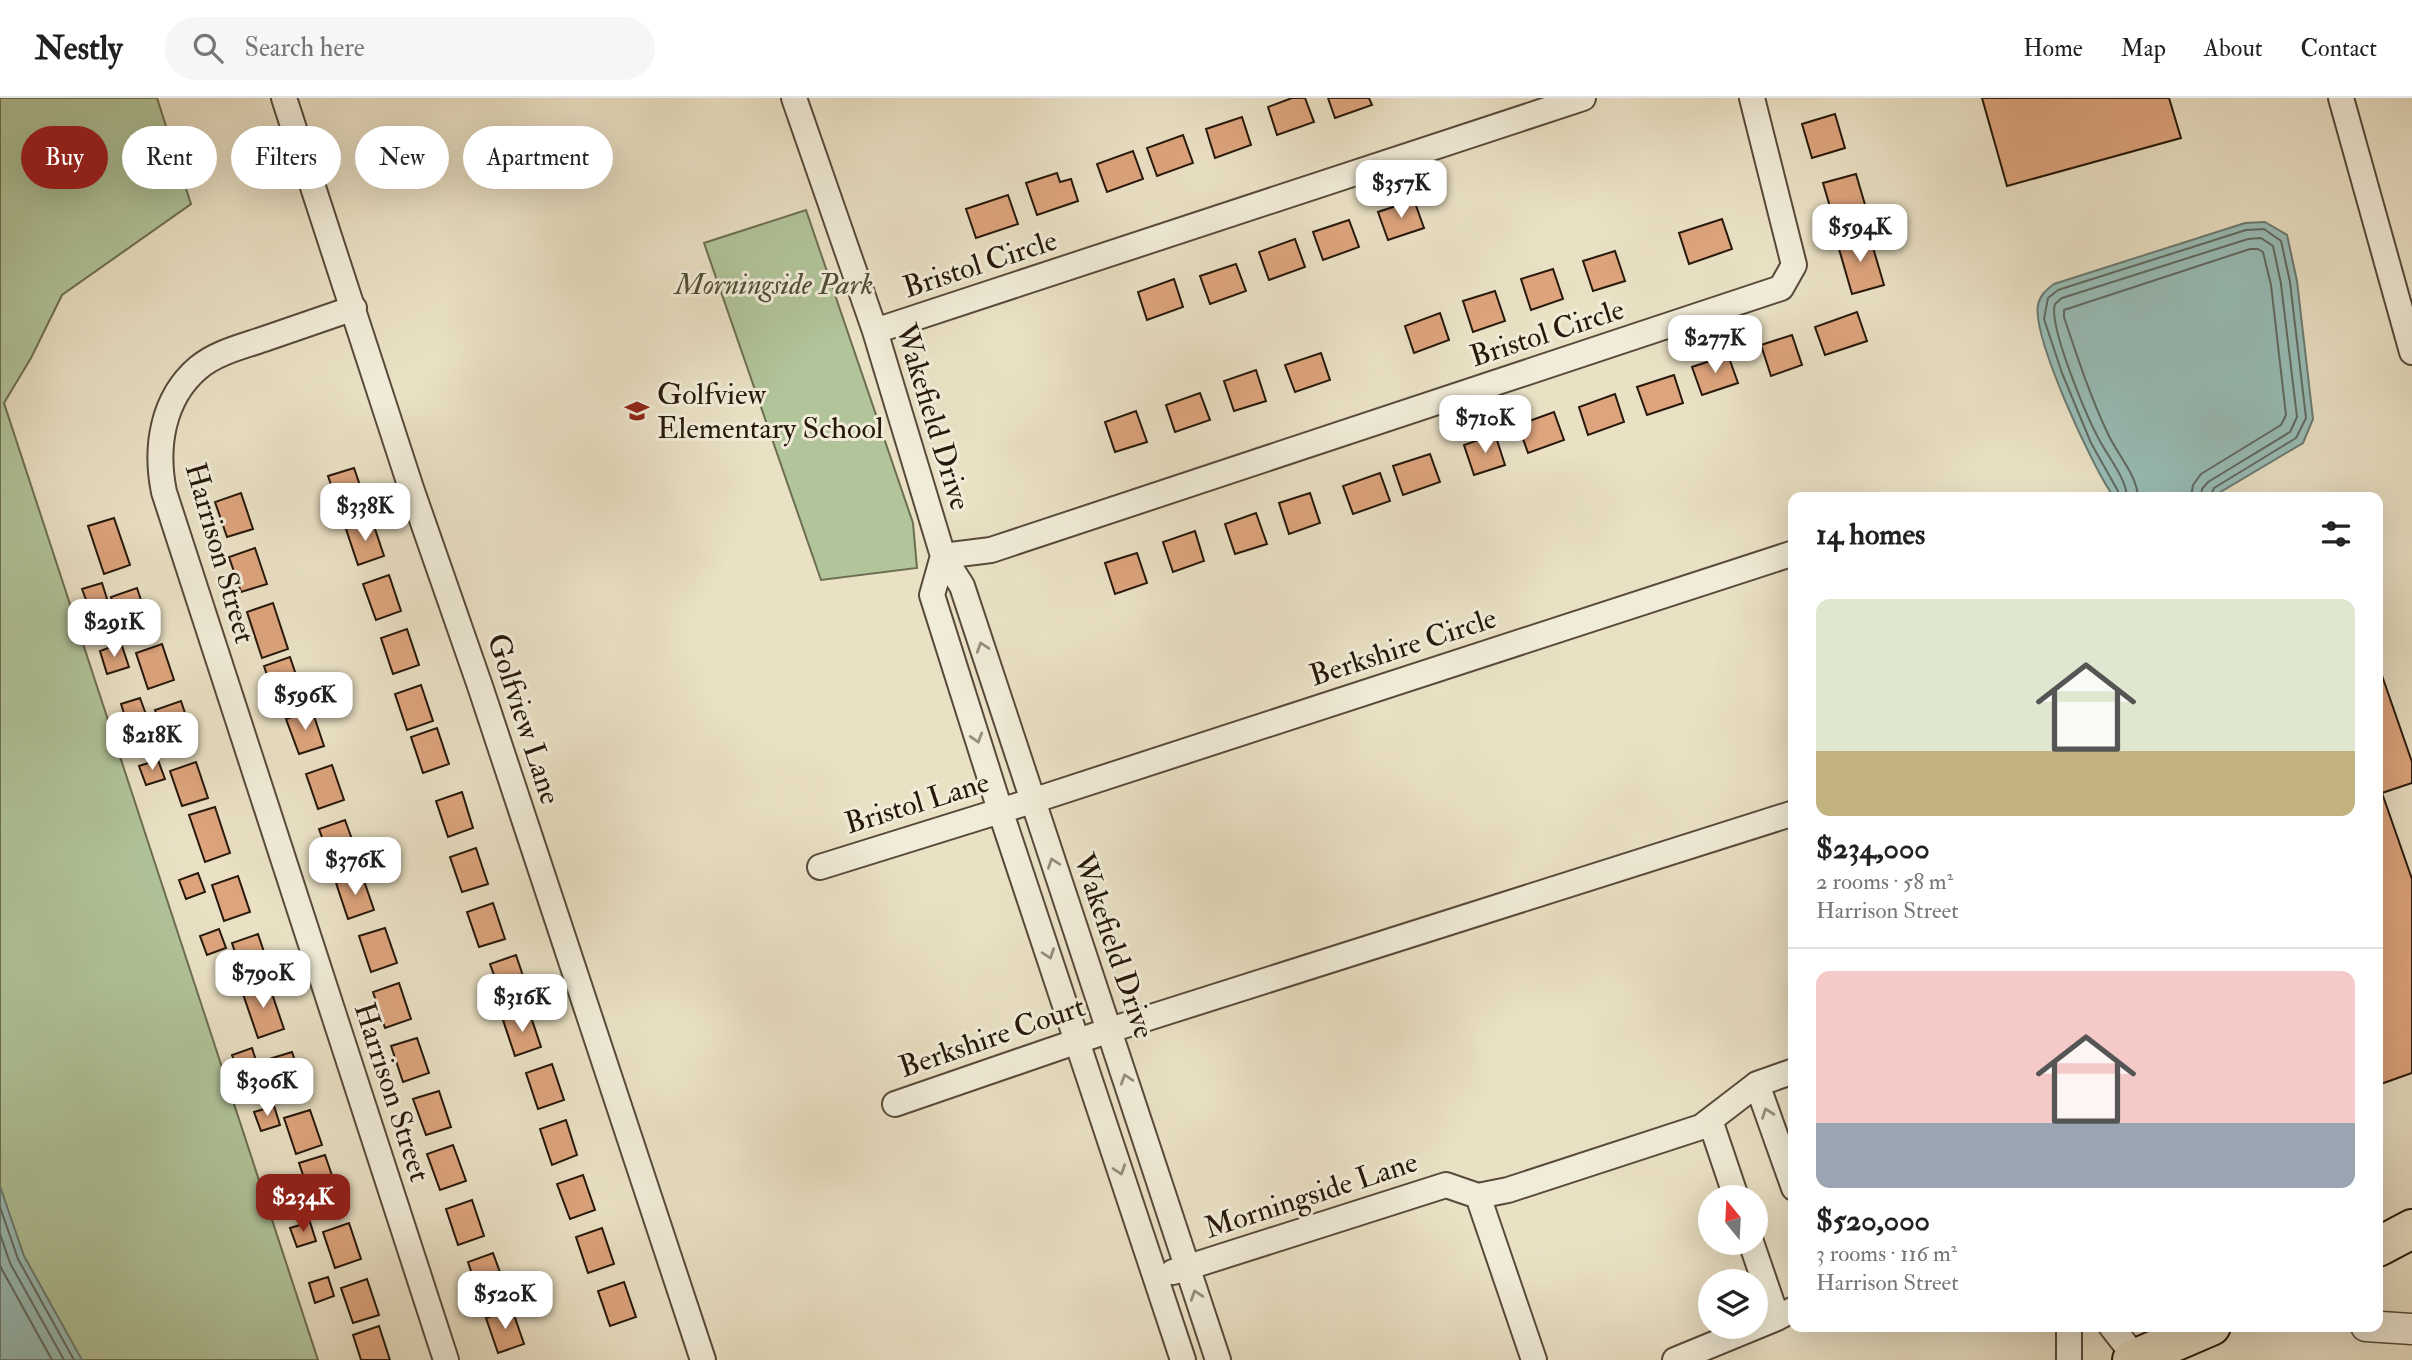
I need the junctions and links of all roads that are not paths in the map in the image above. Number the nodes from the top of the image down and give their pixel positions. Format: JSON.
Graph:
{"nodes":[{"id":1,"x":284,"y":98,"type":"edge"},
{"id":2,"x":794,"y":98,"type":"edge"},
{"id":3,"x":1583,"y":98,"type":"edge"},
{"id":4,"x":1752,"y":98,"type":"edge"},
{"id":5,"x":2341,"y":98,"type":"edge"},
{"id":6,"x":354,"y":308,"type":"junction"},
{"id":7,"x":875,"y":331,"type":"junction"},
{"id":8,"x":2412,"y":352,"type":"edge"},
{"id":9,"x":1788,"y":555,"type":"edge"},
{"id":10,"x":943,"y":556,"type":"junction"},
{"id":11,"x":1032,"y":800,"type":"junction"},
{"id":12,"x":1000,"y":810,"type":"junction"},
{"id":13,"x":1788,"y":815,"type":"edge"},
{"id":14,"x":820,"y":867,"type":"dead end"},
{"id":15,"x":1110,"y":1030,"type":"junction"},
{"id":16,"x":1078,"y":1041,"type":"junction"},
{"id":17,"x":1788,"y":1073,"type":"edge"},
{"id":18,"x":1757,"y":1084,"type":"junction"},
{"id":19,"x":895,"y":1104,"type":"dead end"},
{"id":20,"x":1710,"y":1120,"type":"junction"},
{"id":21,"x":1788,"y":1171,"type":"edge"},
{"id":22,"x":1732,"y":1185,"type":"edge"},
{"id":23,"x":1478,"y":1196,"type":"junction"},
{"id":24,"x":2412,"y":1229,"type":"edge"},
{"id":25,"x":2383,"y":1244,"type":"edge"},
{"id":26,"x":1757,"y":1255,"type":"edge"},
{"id":27,"x":1187,"y":1267,"type":"junction"},
{"id":28,"x":1156,"y":1279,"type":"junction"},
{"id":29,"x":1785,"y":1314,"type":"edge"},
{"id":30,"x":2383,"y":1327,"type":"edge"},
{"id":31,"x":2412,"y":1329,"type":"edge"},
{"id":32,"x":2069,"y":1332,"type":"edge"},
{"id":33,"x":2115,"y":1332,"type":"edge"},
{"id":34,"x":2197,"y":1332,"type":"edge"},
{"id":35,"x":2134,"y":1359,"type":"edge"},
{"id":36,"x":446,"y":1360,"type":"edge"},
{"id":37,"x":703,"y":1360,"type":"edge"},
{"id":38,"x":1183,"y":1360,"type":"edge"},
{"id":39,"x":1218,"y":1360,"type":"edge"},
{"id":40,"x":1534,"y":1360,"type":"edge"},
{"id":41,"x":1675,"y":1360,"type":"edge"},
{"id":42,"x":2069,"y":1360,"type":"edge"}],
"edges":[{"from":1,"to":6,"type":"street","name":"Golfview Lane"},
{"from":2,"to":7,"type":"street","name":"Wakefield Drive"},
{"from":3,"to":7,"type":"street","name":"Bristol Circle"},
{"from":4,"to":10,"type":"street","name":"Bristol Circle"},
{"from":5,"to":8,"type":"street"},
{"from":6,"to":36,"type":"street","name":"Harrison Street"},
{"from":6,"to":37,"type":"street","name":"Golfview Lane"},
{"from":7,"to":10,"type":"street","name":"Wakefield Drive"},
{"from":9,"to":11,"type":"street","name":"Berkshire Circle"},
{"from":11,"to":10,"type":"street","name":"Wakefield Drive","one_way":true},
{"from":10,"to":12,"type":"street","name":"Wakefield Drive","one_way":true},
{"from":11,"to":12,"type":"street","name":"Bristol Lane"},
{"from":15,"to":11,"type":"street","name":"Wakefield Drive","one_way":true},
{"from":12,"to":14,"type":"street","name":"Bristol Lane"},
{"from":12,"to":16,"type":"street","name":"Wakefield Drive","one_way":true},
{"from":13,"to":15,"type":"street"},
{"from":15,"to":16,"type":"street","name":"Berkshire Court"},
{"from":27,"to":15,"type":"street","name":"Wakefield Drive","one_way":true},
{"from":16,"to":19,"type":"street","name":"Berkshire Court"},
{"from":16,"to":28,"type":"street","name":"Wakefield Drive","one_way":true},
{"from":17,"to":18,"type":"street","name":"Morningside Lane"},
{"from":18,"to":20,"type":"street","name":"Morningside Lane"},
{"from":21,"to":18,"type":"street","one_way":true},
{"from":20,"to":22,"type":"street"},
{"from":20,"to":23,"type":"street","name":"Morningside Lane"},
{"from":23,"to":27,"type":"street","name":"Morningside Lane"},
{"from":23,"to":40,"type":"street"},
{"from":24,"to":25,"type":"main road"},
{"from":26,"to":29,"type":"street"},
{"from":27,"to":28,"type":"street","name":"Morningside Lane"},
{"from":39,"to":27,"type":"street","name":"Wakefield Drive","one_way":true},
{"from":28,"to":38,"type":"street","name":"Wakefield Drive"},
{"from":29,"to":41,"type":"street"},
{"from":30,"to":31,"type":"street"},
{"from":32,"to":42,"type":"street"},
{"from":33,"to":35,"type":"street"},
{"from":34,"to":35,"type":"main road"}]}
